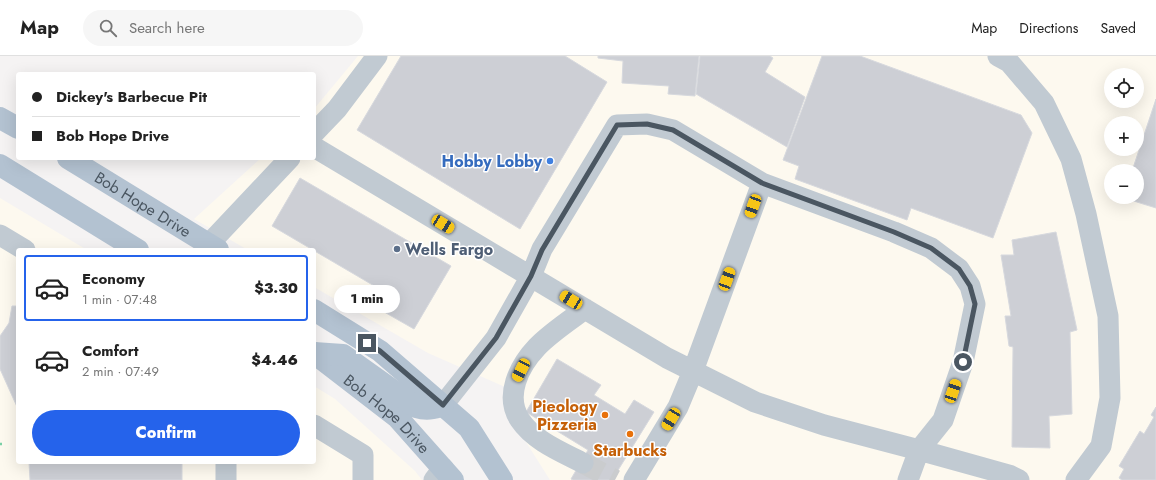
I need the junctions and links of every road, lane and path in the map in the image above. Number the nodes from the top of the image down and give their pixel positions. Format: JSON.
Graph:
{"nodes":[{"id":1,"x":377,"y":56,"type":"edge"},
{"id":2,"x":998,"y":56,"type":"edge"},
{"id":3,"x":0,"y":118,"type":"edge"},
{"id":4,"x":16,"y":127,"type":"edge"},
{"id":5,"x":316,"y":130,"type":"edge"},
{"id":6,"x":316,"y":148,"type":"edge"},
{"id":7,"x":71,"y":160,"type":"edge"},
{"id":8,"x":288,"y":160,"type":"edge"},
{"id":9,"x":0,"y":165,"type":"edge"},
{"id":10,"x":762,"y":183,"type":"junction"},
{"id":11,"x":0,"y":235,"type":"edge"},
{"id":12,"x":214,"y":247,"type":"edge"},
{"id":13,"x":22,"y":248,"type":"edge"},
{"id":14,"x":135,"y":248,"type":"edge"},
{"id":15,"x":531,"y":276,"type":"junction"},
{"id":16,"x":585,"y":308,"type":"junction"},
{"id":17,"x":316,"y":311,"type":"edge"},
{"id":18,"x":316,"y":353,"type":"edge"},
{"id":19,"x":316,"y":355,"type":"edge"},
{"id":20,"x":693,"y":371,"type":"junction"},
{"id":21,"x":443,"y":405,"type":"junction"},
{"id":22,"x":316,"y":426,"type":"edge"},
{"id":23,"x":919,"y":450,"type":"junction"},
{"id":24,"x":583,"y":463,"type":"tunnel mouth"},
{"id":25,"x":226,"y":464,"type":"edge"},
{"id":26,"x":444,"y":476,"type":"edge"},
{"id":27,"x":226,"y":480,"type":"edge"},
{"id":28,"x":363,"y":480,"type":"edge"},
{"id":29,"x":502,"y":480,"type":"edge"},
{"id":30,"x":634,"y":480,"type":"edge"},
{"id":31,"x":908,"y":480,"type":"edge"},
{"id":32,"x":1019,"y":480,"type":"edge"},
{"id":33,"x":1076,"y":480,"type":"edge"}],
"edges":[{"from":1,"to":5,"type":"street"},
{"from":2,"to":33,"type":"street"},
{"from":3,"to":4,"type":"main road"},
{"from":6,"to":15,"type":"street"},
{"from":7,"to":12,"type":"main road","name":"Bob Hope Drive"},
{"from":8,"to":12,"type":"street"},
{"from":9,"to":14,"type":"main road"},
{"from":10,"to":15,"type":"street"},
{"from":10,"to":20,"type":"street"},
{"from":10,"to":23,"type":"street"},
{"from":11,"to":13,"type":"street"},
{"from":15,"to":16,"type":"street"},
{"from":15,"to":21,"type":"street"},
{"from":16,"to":20,"type":"street"},
{"from":16,"to":24,"type":"street"},
{"from":17,"to":21,"type":"main road"},
{"from":18,"to":21,"type":"main road"},
{"from":19,"to":26,"type":"main road","name":"Bob Hope Drive"},
{"from":20,"to":23,"type":"street"},
{"from":20,"to":30,"type":"street"},
{"from":21,"to":29,"type":"main road"},
{"from":22,"to":28,"type":"street"},
{"from":23,"to":31,"type":"street"},
{"from":23,"to":32,"type":"street"},
{"from":25,"to":27,"type":"street"}]}
